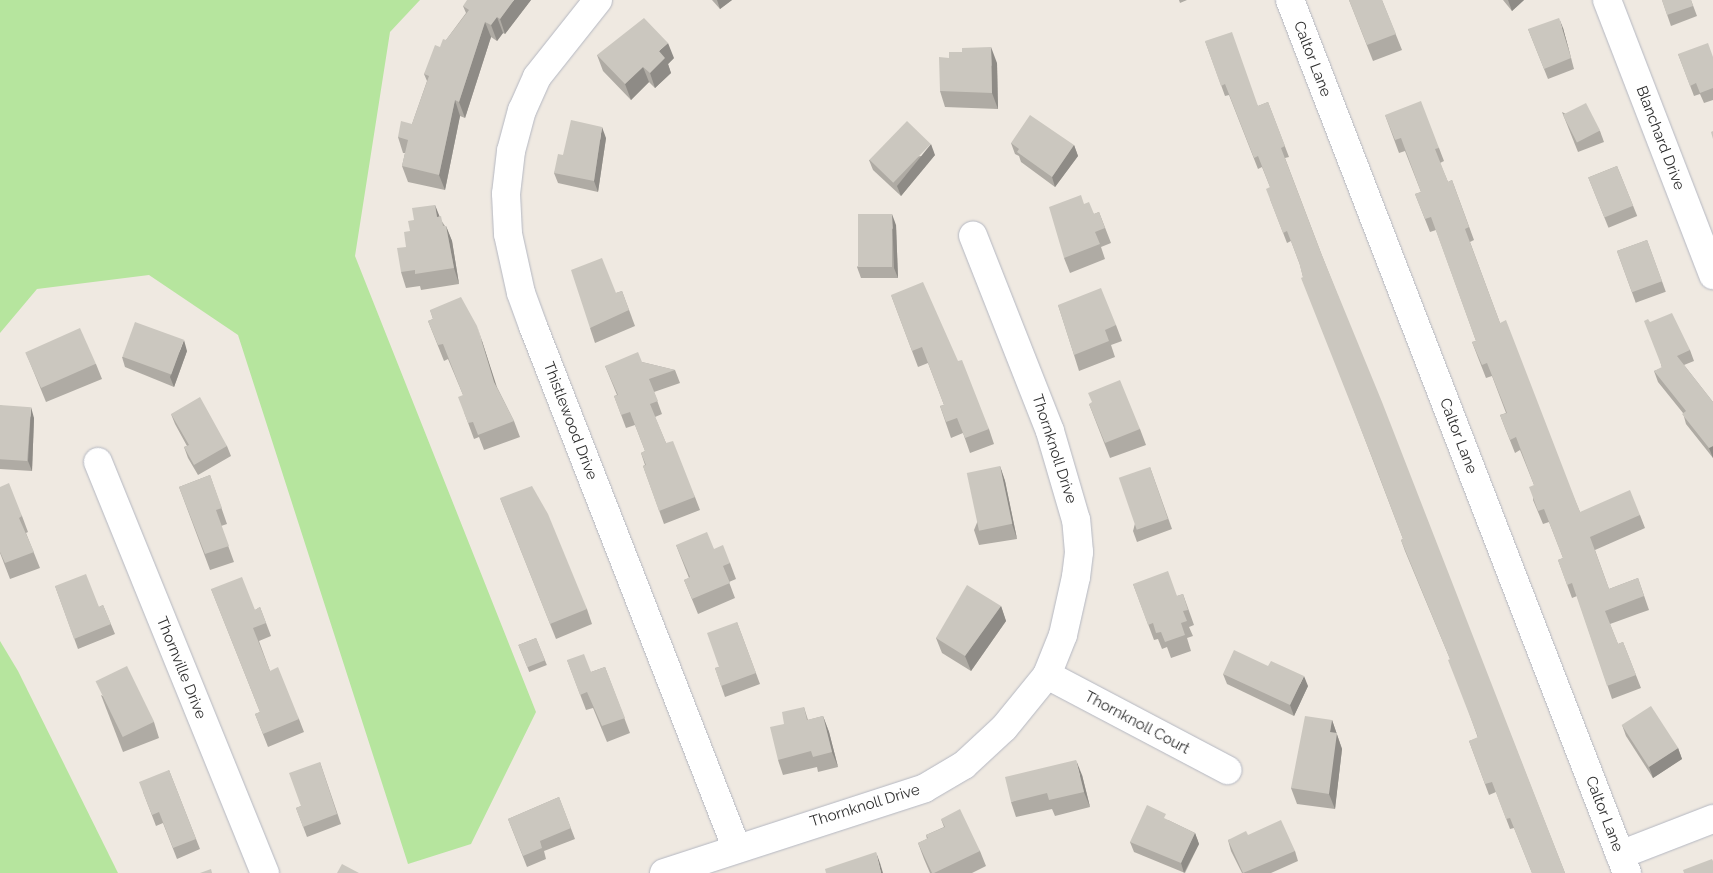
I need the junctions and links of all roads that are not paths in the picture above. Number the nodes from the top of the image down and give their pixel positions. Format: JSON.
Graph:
{"nodes":[{"id":1,"x":598,"y":0,"type":"edge"},
{"id":2,"x":1290,"y":0,"type":"edge"},
{"id":3,"x":1607,"y":0,"type":"edge"},
{"id":4,"x":973,"y":236,"type":"dead end"},
{"id":5,"x":1713,"y":275,"type":"edge"},
{"id":6,"x":98,"y":462,"type":"dead end"},
{"id":7,"x":1047,"y":675,"type":"junction"},
{"id":8,"x":1227,"y":770,"type":"dead end"},
{"id":9,"x":1713,"y":819,"type":"edge"},
{"id":10,"x":736,"y":847,"type":"junction"},
{"id":11,"x":1624,"y":864,"type":"edge"},
{"id":12,"x":265,"y":873,"type":"edge"},
{"id":13,"x":664,"y":873,"type":"edge"}],
"edges":[{"from":1,"to":10,"type":"street","name":"Thistlewood Drive"},
{"from":2,"to":11,"type":"street","name":"Caltor Lane"},
{"from":3,"to":5,"type":"street","name":"Blanchard Drive"},
{"from":4,"to":7,"type":"street","name":"Thornknoll Drive"},
{"from":6,"to":12,"type":"street","name":"Thornville Drive"},
{"from":7,"to":8,"type":"street","name":"Thornknoll Court"},
{"from":7,"to":10,"type":"street","name":"Thornknoll Drive"},
{"from":9,"to":11,"type":"street"},
{"from":10,"to":13,"type":"street","name":"Thornknoll Drive"}]}
